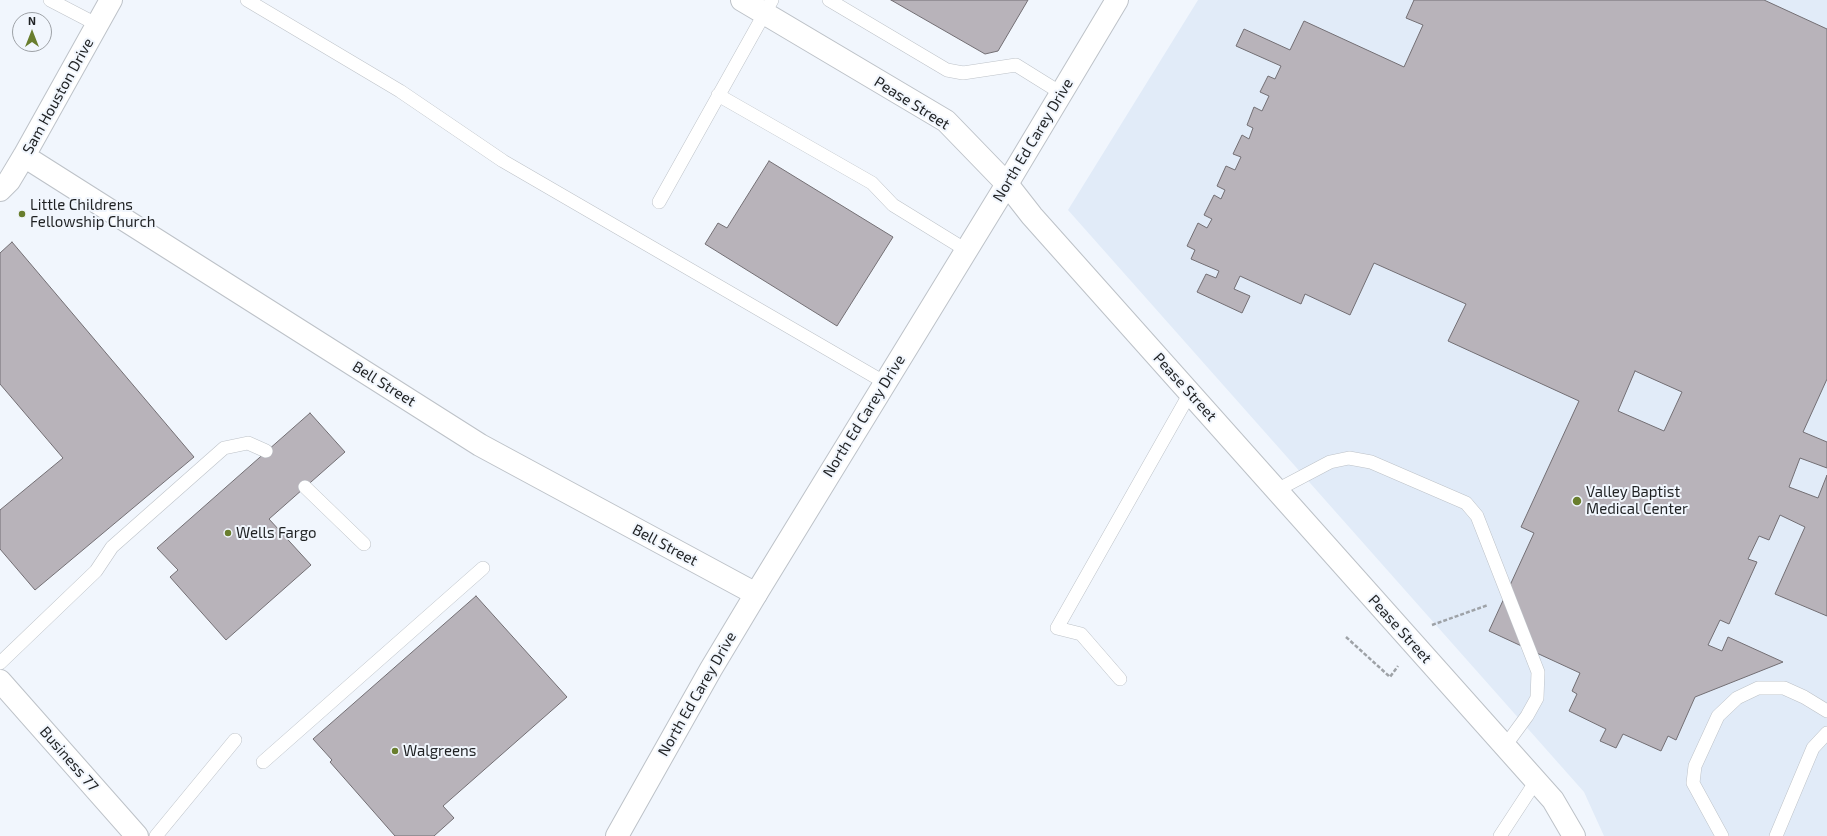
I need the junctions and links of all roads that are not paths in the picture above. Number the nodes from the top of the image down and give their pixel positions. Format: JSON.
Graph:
{"nodes":[{"id":1,"x":50,"y":0,"type":"edge"},
{"id":2,"x":111,"y":0,"type":"edge"},
{"id":3,"x":247,"y":0,"type":"edge"},
{"id":4,"x":742,"y":0,"type":"edge"},
{"id":5,"x":829,"y":0,"type":"edge"},
{"id":6,"x":1117,"y":0,"type":"edge"},
{"id":7,"x":768,"y":7,"type":"edge"},
{"id":8,"x":98,"y":25,"type":"junction"},
{"id":9,"x":1062,"y":93,"type":"junction"},
{"id":10,"x":718,"y":95,"type":"junction"},
{"id":11,"x":24,"y":156,"type":"junction"},
{"id":12,"x":3,"y":181,"type":"edge"},
{"id":13,"x":1007,"y":184,"type":"junction"},
{"id":14,"x":659,"y":202,"type":"dead end"},
{"id":15,"x":966,"y":250,"type":"junction"},
{"id":16,"x":884,"y":382,"type":"junction"},
{"id":17,"x":1190,"y":392,"type":"junction"},
{"id":18,"x":266,"y":451,"type":"dead end"},
{"id":19,"x":304,"y":487,"type":"dead end"},
{"id":20,"x":1277,"y":490,"type":"junction"},
{"id":21,"x":364,"y":544,"type":"dead end"},
{"id":22,"x":483,"y":568,"type":"dead end"},
{"id":23,"x":756,"y":594,"type":"junction"},
{"id":24,"x":0,"y":663,"type":"edge"},
{"id":25,"x":1120,"y":679,"type":"dead end"},
{"id":26,"x":0,"y":681,"type":"edge"},
{"id":27,"x":1827,"y":711,"type":"edge"},
{"id":28,"x":1827,"y":732,"type":"edge"},
{"id":29,"x":235,"y":740,"type":"dead end"},
{"id":30,"x":1505,"y":746,"type":"junction"},
{"id":31,"x":263,"y":762,"type":"dead end"},
{"id":32,"x":1536,"y":781,"type":"junction"},
{"id":33,"x":137,"y":836,"type":"edge"},
{"id":34,"x":156,"y":836,"type":"edge"},
{"id":35,"x":617,"y":836,"type":"edge"},
{"id":36,"x":1500,"y":836,"type":"edge"},
{"id":37,"x":1574,"y":836,"type":"edge"},
{"id":38,"x":1722,"y":836,"type":"edge"},
{"id":39,"x":1776,"y":836,"type":"edge"}],
"edges":[{"from":1,"to":8,"type":"lane"},
{"from":2,"to":8,"type":"street","name":"Sam Houston Drive"},
{"from":3,"to":16,"type":"lane"},
{"from":4,"to":7,"type":"street","name":"Pease Street"},
{"from":5,"to":9,"type":"lane"},
{"from":6,"to":9,"type":"street","name":"North Ed Carey Drive"},
{"from":7,"to":10,"type":"lane"},
{"from":7,"to":13,"type":"street","name":"Pease Street"},
{"from":8,"to":11,"type":"street","name":"Sam Houston Drive"},
{"from":9,"to":13,"type":"street","name":"North Ed Carey Drive"},
{"from":10,"to":14,"type":"lane"},
{"from":10,"to":15,"type":"lane"},
{"from":11,"to":12,"type":"street","name":"Sam Houston Drive"},
{"from":11,"to":23,"type":"street","name":"Bell Street"},
{"from":13,"to":15,"type":"street","name":"North Ed Carey Drive"},
{"from":13,"to":17,"type":"street","name":"Pease Street"},
{"from":15,"to":16,"type":"street","name":"North Ed Carey Drive"},
{"from":16,"to":23,"type":"street","name":"North Ed Carey Drive"},
{"from":17,"to":20,"type":"street","name":"Pease Street"},
{"from":17,"to":25,"type":"lane"},
{"from":18,"to":24,"type":"lane"},
{"from":19,"to":21,"type":"lane"},
{"from":20,"to":30,"type":"street","name":"Pease Street"},
{"from":20,"to":30,"type":"lane"},
{"from":22,"to":31,"type":"lane"},
{"from":23,"to":35,"type":"street","name":"North Ed Carey Drive"},
{"from":26,"to":33,"type":"street","name":"Business 77"},
{"from":27,"to":38,"type":"lane"},
{"from":28,"to":39,"type":"lane"},
{"from":29,"to":34,"type":"lane"},
{"from":30,"to":32,"type":"street","name":"Pease Street"},
{"from":32,"to":36,"type":"lane"},
{"from":32,"to":37,"type":"street","name":"Pease Street"}]}
